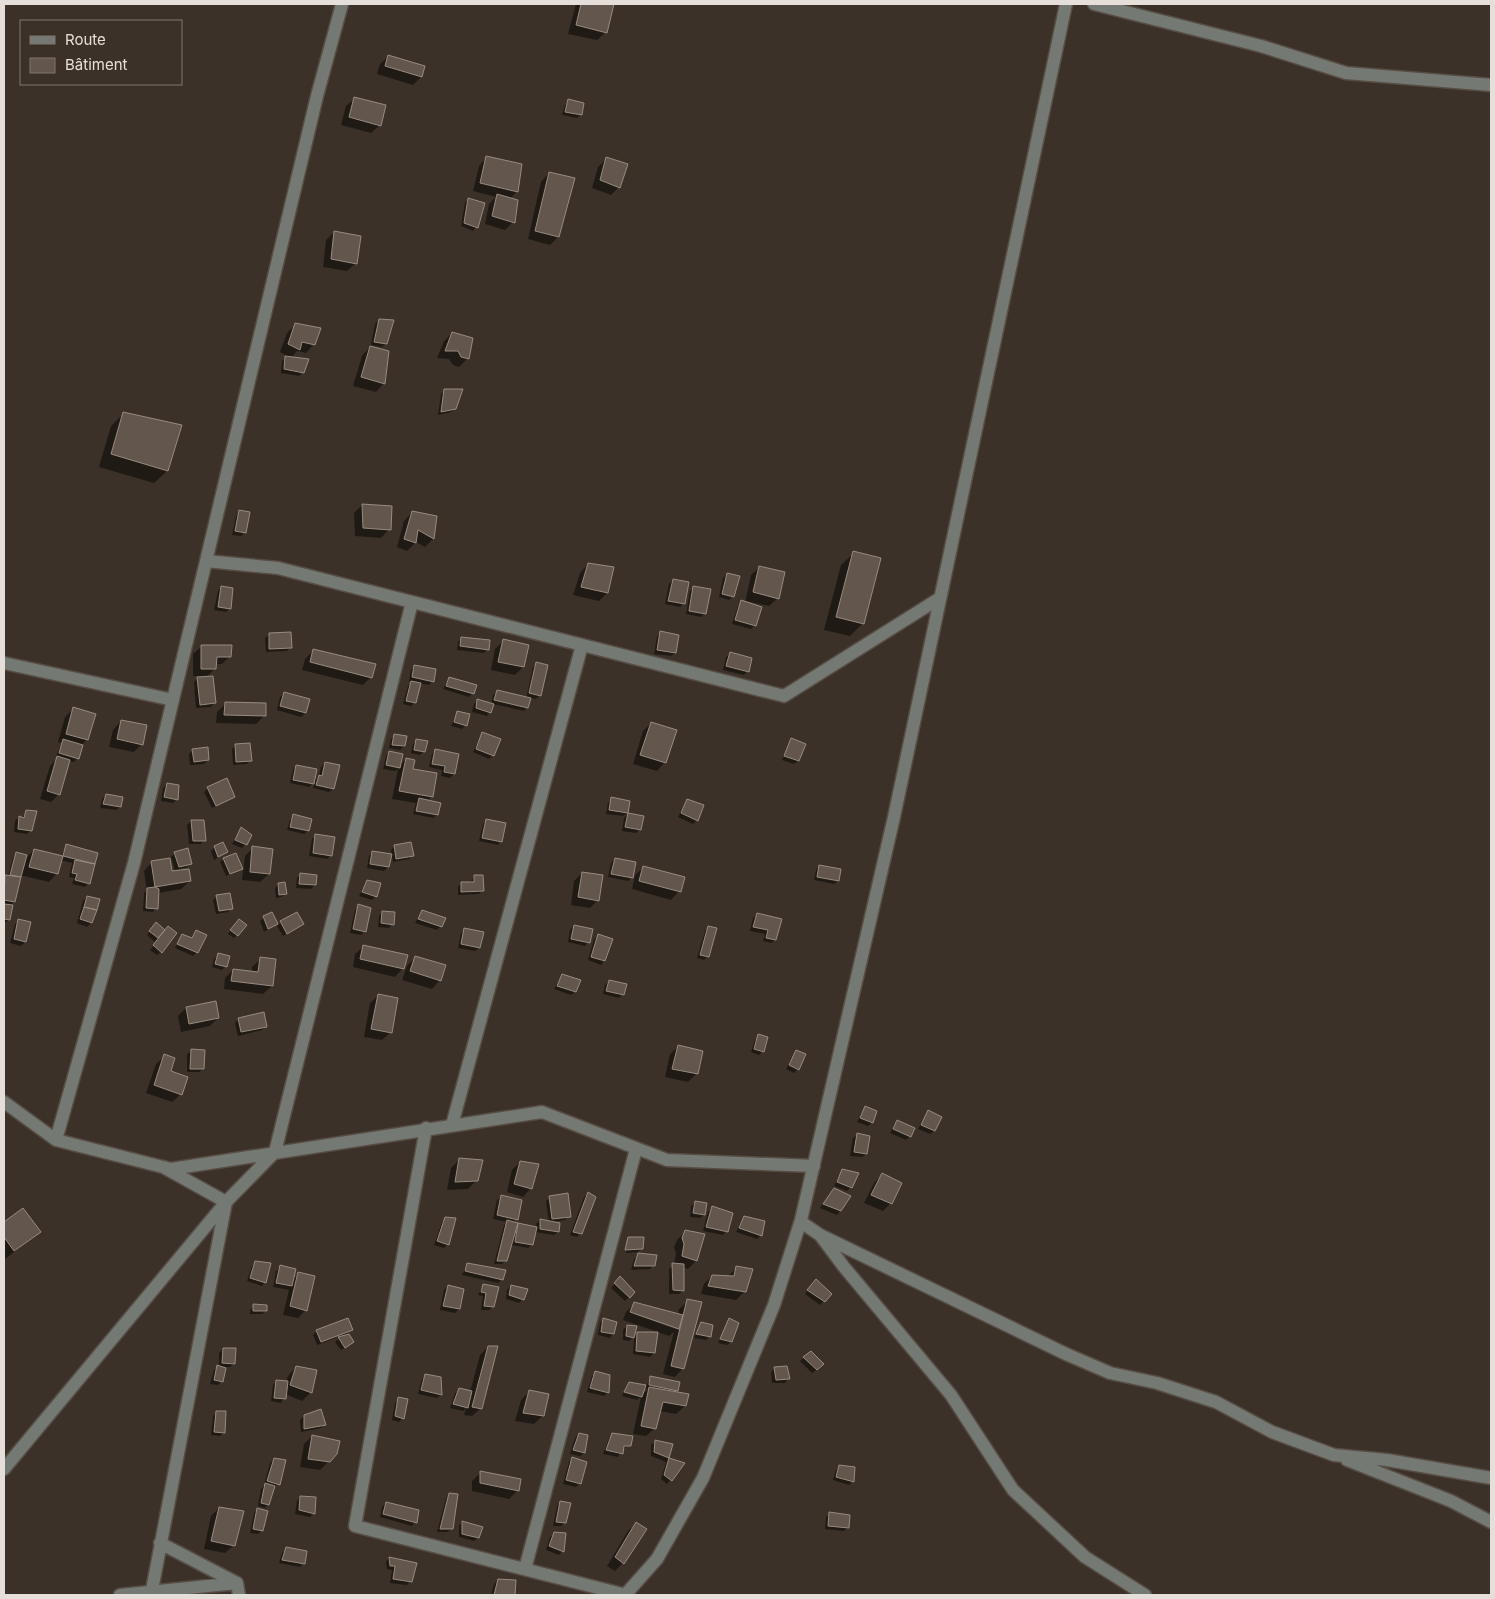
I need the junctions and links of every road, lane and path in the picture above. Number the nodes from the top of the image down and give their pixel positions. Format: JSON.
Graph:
{"nodes":[{"id":1,"x":342,"y":4,"type":"edge"},
{"id":2,"x":1066,"y":4,"type":"edge"},
{"id":3,"x":1094,"y":4,"type":"edge"},
{"id":4,"x":1491,"y":85,"type":"edge"},
{"id":5,"x":206,"y":561,"type":"junction"},
{"id":6,"x":940,"y":598,"type":"junction"},
{"id":7,"x":412,"y":602,"type":"junction"},
{"id":8,"x":582,"y":645,"type":"junction"},
{"id":9,"x":4,"y":663,"type":"edge"},
{"id":10,"x":173,"y":700,"type":"junction"},
{"id":11,"x":4,"y":1102,"type":"edge"},
{"id":12,"x":452,"y":1125,"type":"junction"},
{"id":13,"x":426,"y":1128,"type":"junction"},
{"id":14,"x":56,"y":1140,"type":"junction"},
{"id":15,"x":636,"y":1148,"type":"junction"},
{"id":16,"x":275,"y":1152,"type":"junction"},
{"id":17,"x":163,"y":1166,"type":"junction"},
{"id":18,"x":814,"y":1166,"type":"junction"},
{"id":19,"x":226,"y":1202,"type":"junction"},
{"id":20,"x":801,"y":1222,"type":"junction"},
{"id":21,"x":820,"y":1235,"type":"junction"},
{"id":22,"x":1334,"y":1455,"type":"junction"},
{"id":23,"x":4,"y":1469,"type":"edge"},
{"id":24,"x":1491,"y":1478,"type":"edge"},
{"id":25,"x":1491,"y":1522,"type":"edge"},
{"id":26,"x":160,"y":1543,"type":"junction"},
{"id":27,"x":525,"y":1570,"type":"junction"},
{"id":28,"x":238,"y":1589,"type":"edge"},
{"id":29,"x":152,"y":1590,"type":"junction"},
{"id":30,"x":120,"y":1595,"type":"edge"},
{"id":31,"x":626,"y":1595,"type":"edge"},
{"id":32,"x":1145,"y":1595,"type":"edge"}],
"edges":[{"from":1,"to":5,"type":"street"},
{"from":2,"to":6,"type":"street"},
{"from":3,"to":4,"type":"street"},
{"from":5,"to":7,"type":"street"},
{"from":5,"to":10,"type":"street"},
{"from":6,"to":8,"type":"street"},
{"from":6,"to":18,"type":"street"},
{"from":7,"to":8,"type":"street"},
{"from":7,"to":16,"type":"street"},
{"from":8,"to":12,"type":"street"},
{"from":9,"to":10,"type":"street"},
{"from":10,"to":14,"type":"street"},
{"from":11,"to":14,"type":"street"},
{"from":12,"to":13,"type":"street"},
{"from":12,"to":15,"type":"street"},
{"from":13,"to":16,"type":"street"},
{"from":13,"to":27,"type":"street"},
{"from":14,"to":17,"type":"street"},
{"from":15,"to":18,"type":"street"},
{"from":15,"to":27,"type":"street"},
{"from":16,"to":17,"type":"street"},
{"from":16,"to":19,"type":"street"},
{"from":17,"to":19,"type":"street"},
{"from":18,"to":20,"type":"street"},
{"from":19,"to":23,"type":"street"},
{"from":19,"to":26,"type":"street"},
{"from":20,"to":21,"type":"street"},
{"from":20,"to":31,"type":"street"},
{"from":21,"to":22,"type":"street"},
{"from":21,"to":32,"type":"street"},
{"from":22,"to":24,"type":"street"},
{"from":22,"to":25,"type":"street"},
{"from":26,"to":28,"type":"street"},
{"from":26,"to":29,"type":"street"},
{"from":27,"to":31,"type":"street"},
{"from":28,"to":29,"type":"street"},
{"from":29,"to":30,"type":"street"}]}
